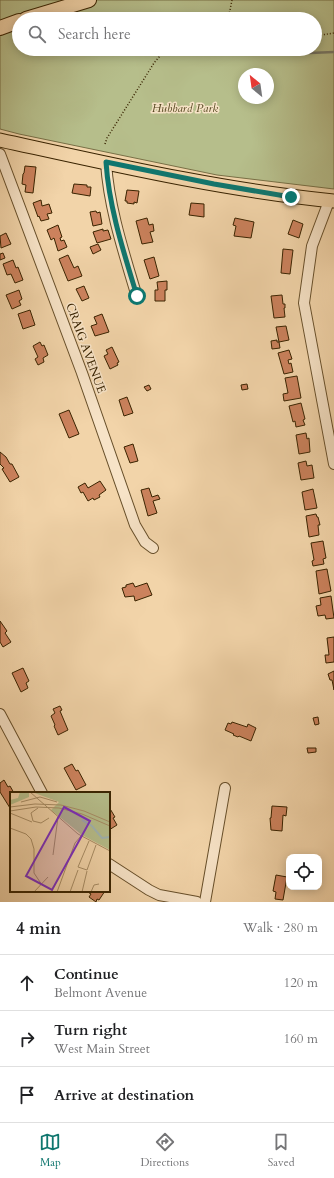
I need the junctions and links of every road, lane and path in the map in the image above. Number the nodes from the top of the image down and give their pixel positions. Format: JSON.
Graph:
{"nodes":[{"id":1,"x":89,"y":0,"type":"edge"},
{"id":2,"x":232,"y":0,"type":"edge"},
{"id":3,"x":49,"y":12,"type":"edge"},
{"id":4,"x":229,"y":12,"type":"edge"},
{"id":5,"x":12,"y":24,"type":"edge"},
{"id":6,"x":0,"y":28,"type":"edge"},
{"id":7,"x":334,"y":33,"type":"edge"},
{"id":8,"x":322,"y":35,"type":"edge"},
{"id":9,"x":160,"y":56,"type":"edge"},
{"id":10,"x":5,"y":141,"type":"edge"},
{"id":11,"x":105,"y":144,"type":"dead end"},
{"id":12,"x":0,"y":154,"type":"edge"},
{"id":13,"x":106,"y":162,"type":"junction"},
{"id":14,"x":332,"y":201,"type":"edge"},
{"id":15,"x":137,"y":296,"type":"dead end"},
{"id":16,"x":334,"y":464,"type":"edge"},
{"id":17,"x":153,"y":548,"type":"dead end"},
{"id":18,"x":0,"y":714,"type":"edge"},
{"id":19,"x":225,"y":788,"type":"dead end"},
{"id":20,"x":41,"y":792,"type":"edge"},
{"id":21,"x":110,"y":865,"type":"edge"},
{"id":22,"x":197,"y":902,"type":"edge"},
{"id":23,"x":205,"y":902,"type":"edge"}],
"edges":[{"from":1,"to":3,"type":"highway"},
{"from":2,"to":4,"type":"path"},
{"from":5,"to":6,"type":"highway"},
{"from":7,"to":8,"type":"path"},
{"from":9,"to":11,"type":"path"},
{"from":10,"to":13,"type":"main road"},
{"from":12,"to":17,"type":"street","name":"CRAIG AVENUE"},
{"from":13,"to":14,"type":"main road"},
{"from":13,"to":15,"type":"street"},
{"from":14,"to":16,"type":"street"},
{"from":18,"to":20,"type":"street"},
{"from":19,"to":23,"type":"street"},
{"from":21,"to":22,"type":"street"}]}
